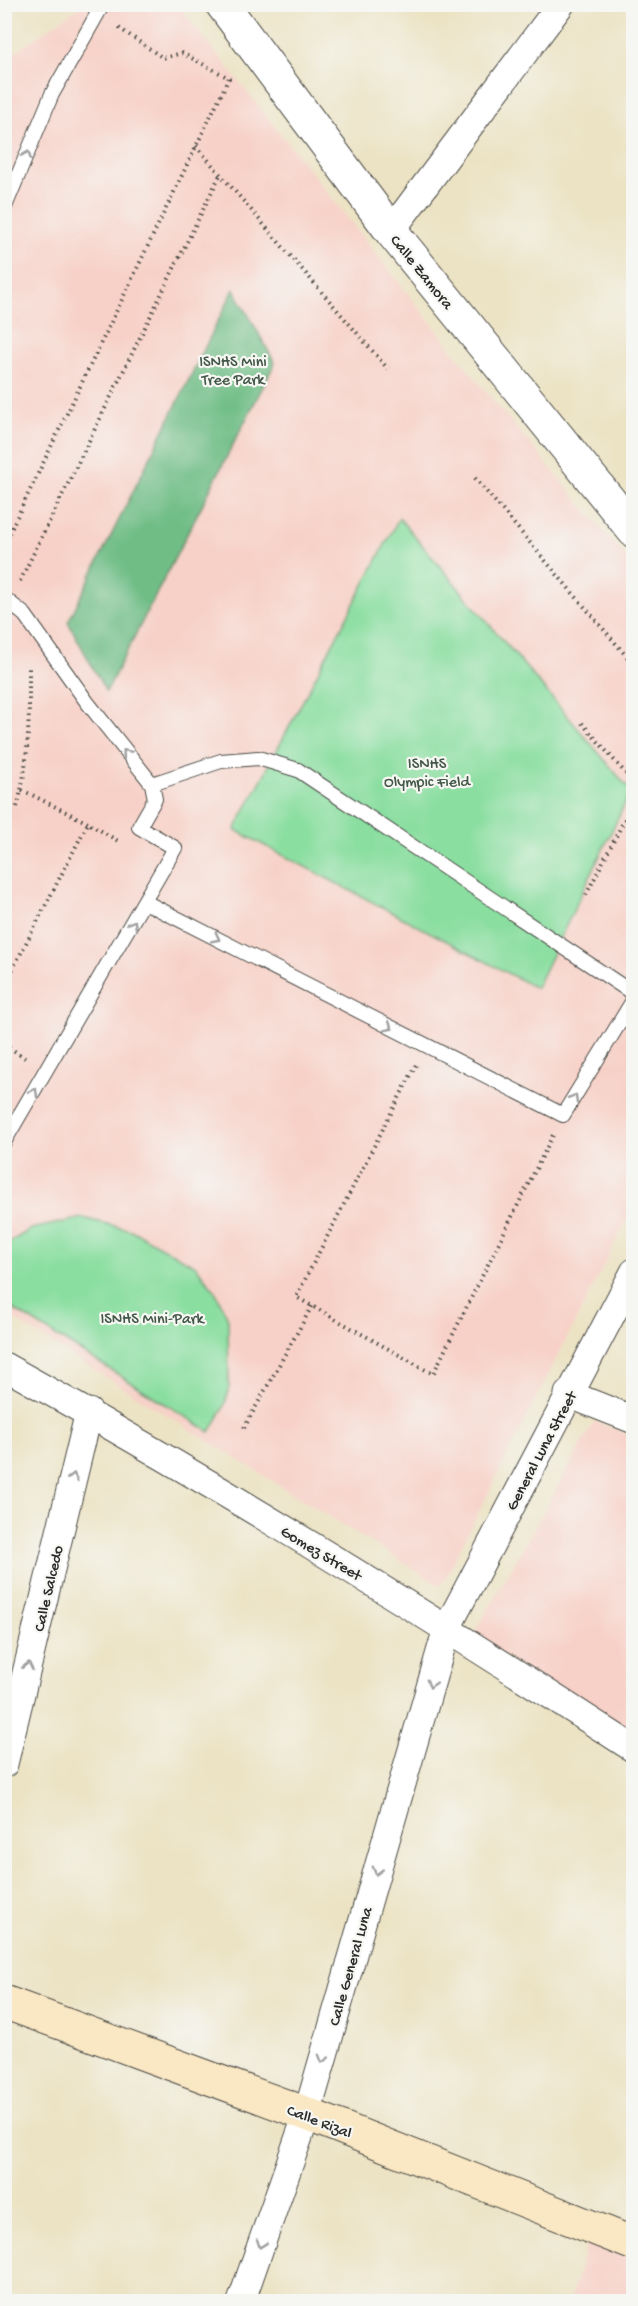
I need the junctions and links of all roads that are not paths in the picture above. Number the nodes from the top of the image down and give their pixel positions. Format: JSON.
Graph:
{"nodes":[{"id":1,"x":222,"y":4,"type":"edge"},
{"id":2,"x":561,"y":4,"type":"edge"},
{"id":3,"x":101,"y":9,"type":"edge"},
{"id":4,"x":4,"y":209,"type":"edge"},
{"id":5,"x":391,"y":231,"type":"junction"},
{"id":6,"x":633,"y":531,"type":"edge"},
{"id":7,"x":7,"y":600,"type":"edge"},
{"id":8,"x":152,"y":784,"type":"junction"},
{"id":9,"x":145,"y":902,"type":"junction"},
{"id":10,"x":633,"y":994,"type":"edge"},
{"id":11,"x":633,"y":999,"type":"edge"},
{"id":12,"x":4,"y":1142,"type":"edge"},
{"id":13,"x":633,"y":1272,"type":"edge"},
{"id":14,"x":4,"y":1366,"type":"edge"},
{"id":15,"x":568,"y":1394,"type":"junction"},
{"id":16,"x":89,"y":1412,"type":"junction"},
{"id":17,"x":633,"y":1420,"type":"edge"},
{"id":18,"x":447,"y":1628,"type":"junction"},
{"id":19,"x":633,"y":1749,"type":"edge"},
{"id":20,"x":4,"y":1764,"type":"edge"},
{"id":21,"x":4,"y":2002,"type":"edge"},
{"id":22,"x":307,"y":2114,"type":"junction"},
{"id":23,"x":633,"y":2244,"type":"edge"},
{"id":24,"x":241,"y":2301,"type":"edge"}],
"edges":[{"from":1,"to":5,"type":"street","name":"Calle Zamora"},
{"from":2,"to":5,"type":"street"},
{"from":4,"to":3,"type":"lane","one_way":true},
{"from":5,"to":6,"type":"street","name":"Calle Zamora"},
{"from":8,"to":7,"type":"lane","one_way":true},
{"from":8,"to":9,"type":"lane"},
{"from":8,"to":10,"type":"lane"},
{"from":9,"to":11,"type":"lane","one_way":true},
{"from":12,"to":9,"type":"lane","one_way":true},
{"from":13,"to":15,"type":"street","name":"General Luna Street"},
{"from":14,"to":16,"type":"street","name":"Gomez Street"},
{"from":15,"to":17,"type":"street"},
{"from":15,"to":18,"type":"street","name":"General Luna Street"},
{"from":16,"to":18,"type":"street","name":"Gomez Street"},
{"from":20,"to":16,"type":"street","name":"Calle Salcedo","one_way":true},
{"from":18,"to":19,"type":"street","name":"Gomez Street"},
{"from":18,"to":22,"type":"street","name":"Calle General Luna","one_way":true},
{"from":21,"to":22,"type":"main road","name":"Calle Rizal"},
{"from":22,"to":23,"type":"main road","name":"Calle Rizal"},
{"from":22,"to":24,"type":"street","name":"Calle General Luna","one_way":true}]}
